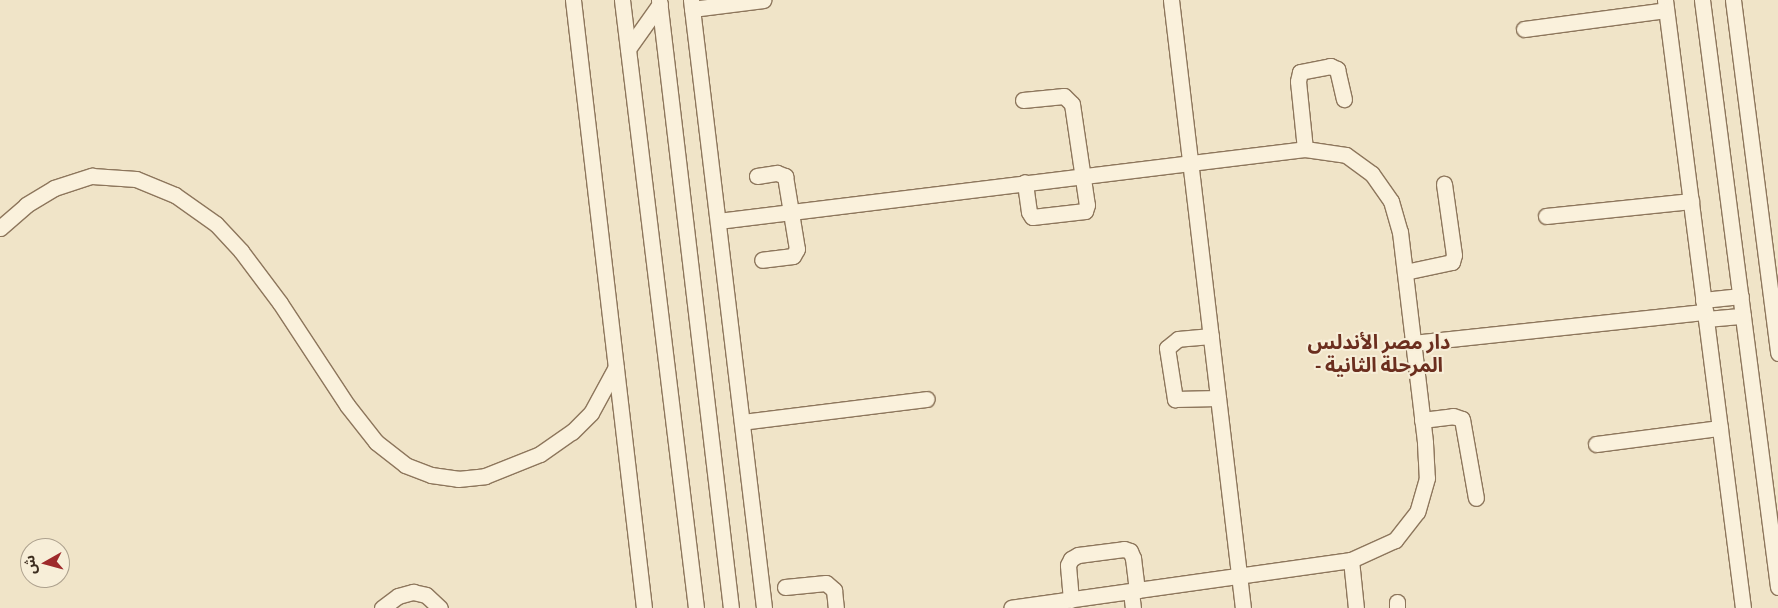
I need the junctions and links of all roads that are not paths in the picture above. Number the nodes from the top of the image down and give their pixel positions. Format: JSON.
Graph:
{"nodes":[{"id":1,"x":573,"y":0,"type":"edge"},
{"id":2,"x":622,"y":0,"type":"edge"},
{"id":3,"x":763,"y":0,"type":"edge"},
{"id":4,"x":1171,"y":0,"type":"edge"},
{"id":5,"x":1702,"y":0,"type":"edge"},
{"id":6,"x":1733,"y":0,"type":"edge"},
{"id":7,"x":660,"y":2,"type":"edge"},
{"id":8,"x":692,"y":4,"type":"edge"},
{"id":9,"x":1666,"y":5,"type":"edge"},
{"id":10,"x":1524,"y":29,"type":"dead end"},
{"id":11,"x":628,"y":49,"type":"junction"},
{"id":12,"x":1344,"y":99,"type":"dead end"},
{"id":13,"x":1024,"y":100,"type":"dead end"},
{"id":14,"x":1306,"y":149,"type":"junction"},
{"id":15,"x":1190,"y":161,"type":"junction"},
{"id":16,"x":1083,"y":175,"type":"junction"},
{"id":17,"x":757,"y":176,"type":"dead end"},
{"id":18,"x":1025,"y":182,"type":"junction"},
{"id":19,"x":1444,"y":184,"type":"dead end"},
{"id":20,"x":1691,"y":200,"type":"junction"},
{"id":21,"x":791,"y":212,"type":"junction"},
{"id":22,"x":1546,"y":216,"type":"dead end"},
{"id":23,"x":718,"y":221,"type":"junction"},
{"id":24,"x":0,"y":228,"type":"edge"},
{"id":25,"x":762,"y":260,"type":"dead end"},
{"id":26,"x":1405,"y":272,"type":"junction"},
{"id":27,"x":1740,"y":296,"type":"junction"},
{"id":28,"x":1705,"y":310,"type":"junction"},
{"id":29,"x":1743,"y":316,"type":"junction"},
{"id":30,"x":1211,"y":336,"type":"junction"},
{"id":31,"x":1413,"y":343,"type":"junction"},
{"id":32,"x":1778,"y":353,"type":"edge"},
{"id":33,"x":616,"y":367,"type":"junction"},
{"id":34,"x":1218,"y":398,"type":"junction"},
{"id":35,"x":927,"y":399,"type":"dead end"},
{"id":36,"x":1422,"y":420,"type":"junction"},
{"id":37,"x":742,"y":422,"type":"junction"},
{"id":38,"x":1720,"y":428,"type":"junction"},
{"id":39,"x":1596,"y":444,"type":"dead end"},
{"id":40,"x":1476,"y":498,"type":"dead end"},
{"id":41,"x":1351,"y":560,"type":"junction"},
{"id":42,"x":1240,"y":577,"type":"junction"},
{"id":43,"x":786,"y":587,"type":"dead end"},
{"id":44,"x":1778,"y":587,"type":"edge"},
{"id":45,"x":1134,"y":591,"type":"junction"},
{"id":46,"x":1071,"y":600,"type":"junction"},
{"id":47,"x":382,"y":608,"type":"edge"},
{"id":48,"x":440,"y":608,"type":"edge"},
{"id":49,"x":644,"y":608,"type":"edge"},
{"id":50,"x":696,"y":608,"type":"edge"},
{"id":51,"x":731,"y":608,"type":"edge"},
{"id":52,"x":764,"y":608,"type":"edge"},
{"id":53,"x":836,"y":608,"type":"edge"},
{"id":54,"x":1011,"y":608,"type":"edge"},
{"id":55,"x":1133,"y":608,"type":"edge"},
{"id":56,"x":1243,"y":608,"type":"edge"},
{"id":57,"x":1356,"y":608,"type":"edge"},
{"id":58,"x":1743,"y":608,"type":"edge"}],
"edges":[{"from":1,"to":33,"type":"street"},
{"from":2,"to":11,"type":"street"},
{"from":3,"to":8,"type":"street"},
{"from":4,"to":15,"type":"street"},
{"from":5,"to":27,"type":"street"},
{"from":6,"to":32,"type":"street"},
{"from":7,"to":11,"type":"street"},
{"from":7,"to":51,"type":"street"},
{"from":8,"to":23,"type":"street"},
{"from":9,"to":10,"type":"street"},
{"from":9,"to":20,"type":"street"},
{"from":11,"to":50,"type":"street"},
{"from":12,"to":14,"type":"street"},
{"from":13,"to":16,"type":"street"},
{"from":14,"to":15,"type":"street"},
{"from":14,"to":26,"type":"street"},
{"from":15,"to":16,"type":"street"},
{"from":15,"to":30,"type":"street"},
{"from":16,"to":18,"type":"street"},
{"from":16,"to":18,"type":"street"},
{"from":17,"to":21,"type":"street"},
{"from":18,"to":21,"type":"street"},
{"from":19,"to":26,"type":"street"},
{"from":20,"to":22,"type":"street"},
{"from":20,"to":28,"type":"street"},
{"from":21,"to":23,"type":"street"},
{"from":21,"to":25,"type":"street"},
{"from":23,"to":37,"type":"street"},
{"from":24,"to":33,"type":"street"},
{"from":26,"to":31,"type":"street"},
{"from":27,"to":28,"type":"street"},
{"from":27,"to":29,"type":"street"},
{"from":28,"to":29,"type":"street"},
{"from":28,"to":31,"type":"street"},
{"from":28,"to":38,"type":"street"},
{"from":29,"to":44,"type":"street"},
{"from":30,"to":34,"type":"street"},
{"from":30,"to":34,"type":"street"},
{"from":31,"to":36,"type":"street"},
{"from":33,"to":49,"type":"street"},
{"from":34,"to":42,"type":"street"},
{"from":35,"to":37,"type":"street"},
{"from":36,"to":40,"type":"street"},
{"from":36,"to":41,"type":"street"},
{"from":37,"to":52,"type":"street"},
{"from":38,"to":39,"type":"street"},
{"from":38,"to":58,"type":"street"},
{"from":41,"to":42,"type":"street"},
{"from":41,"to":57,"type":"street"},
{"from":42,"to":45,"type":"street"},
{"from":42,"to":56,"type":"street"},
{"from":43,"to":53,"type":"street"},
{"from":45,"to":46,"type":"street"},
{"from":45,"to":46,"type":"street"},
{"from":45,"to":55,"type":"street"},
{"from":46,"to":54,"type":"street"},
{"from":47,"to":48,"type":"street"}]}
